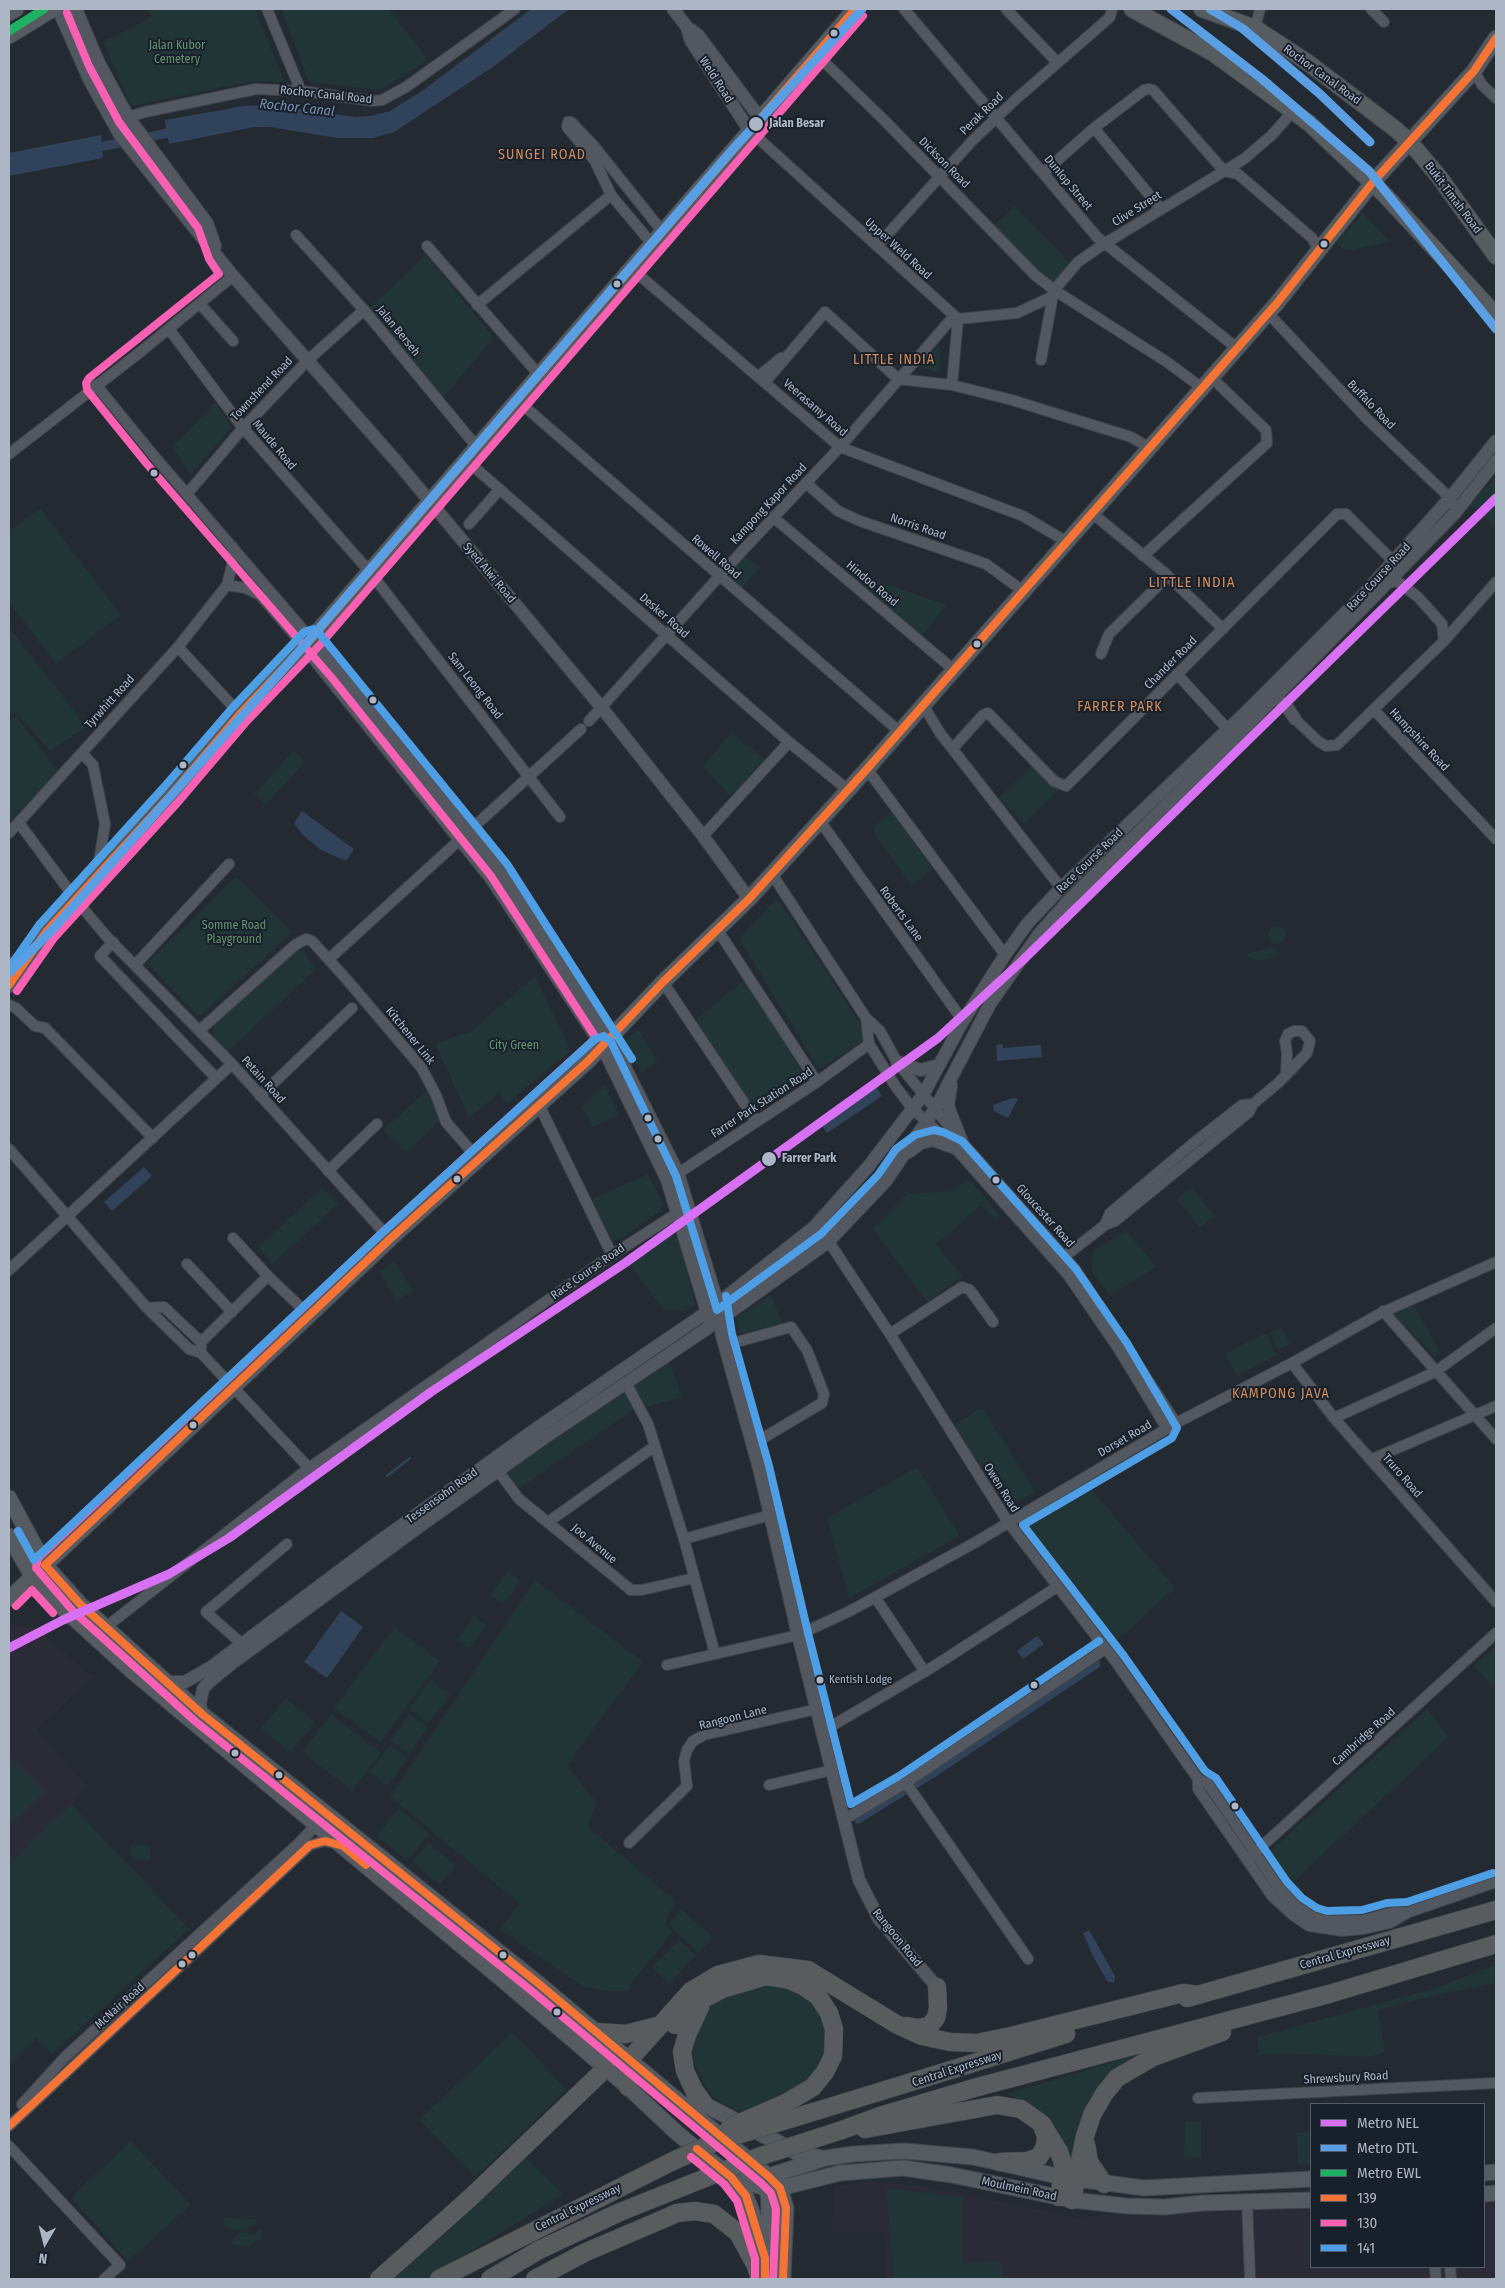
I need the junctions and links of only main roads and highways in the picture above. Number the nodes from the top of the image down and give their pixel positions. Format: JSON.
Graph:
{"nodes":[{"id":1,"x":16,"y":9,"type":"edge"},
{"id":2,"x":53,"y":9,"type":"edge"},
{"id":3,"x":855,"y":9,"type":"edge"},
{"id":4,"x":1132,"y":9,"type":"edge"},
{"id":5,"x":1202,"y":9,"type":"edge"},
{"id":6,"x":9,"y":14,"type":"edge"},
{"id":7,"x":9,"y":36,"type":"edge"},
{"id":8,"x":1496,"y":38,"type":"edge"},
{"id":9,"x":1409,"y":141,"type":"junction"},
{"id":10,"x":1372,"y":182,"type":"junction"},
{"id":11,"x":1496,"y":256,"type":"edge"},
{"id":12,"x":1496,"y":314,"type":"edge"},
{"id":13,"x":9,"y":985,"type":"edge"},
{"id":14,"x":9,"y":1498,"type":"edge"},
{"id":15,"x":9,"y":1536,"type":"edge"},
{"id":16,"x":44,"y":1565,"type":"junction"},
{"id":17,"x":32,"y":1576,"type":"junction"},
{"id":18,"x":9,"y":1599,"type":"edge"},
{"id":19,"x":1496,"y":1910,"type":"edge"},
{"id":20,"x":1496,"y":1944,"type":"edge"},
{"id":21,"x":937,"y":1986,"type":"road end"},
{"id":22,"x":1198,"y":1994,"type":"junction"},
{"id":23,"x":705,"y":1998,"type":"junction"},
{"id":24,"x":1236,"y":2019,"type":"junction"},
{"id":25,"x":896,"y":2024,"type":"junction"},
{"id":26,"x":661,"y":2025,"type":"junction"},
{"id":27,"x":597,"y":2032,"type":"junction"},
{"id":28,"x":634,"y":2063,"type":"junction"},
{"id":29,"x":606,"y":2068,"type":"junction"},
{"id":30,"x":658,"y":2084,"type":"junction"},
{"id":31,"x":628,"y":2087,"type":"junction"},
{"id":32,"x":704,"y":2104,"type":"junction"},
{"id":33,"x":1042,"y":2124,"type":"junction"},
{"id":34,"x":842,"y":2130,"type":"junction"},
{"id":35,"x":1085,"y":2136,"type":"junction"},
{"id":36,"x":718,"y":2141,"type":"junction"},
{"id":37,"x":826,"y":2158,"type":"junction"},
{"id":38,"x":1000,"y":2162,"type":"junction"},
{"id":39,"x":731,"y":2176,"type":"junction"},
{"id":40,"x":1069,"y":2178,"type":"junction"},
{"id":41,"x":1310,"y":2180,"type":"edge"},
{"id":42,"x":772,"y":2184,"type":"junction"},
{"id":43,"x":1104,"y":2184,"type":"junction"},
{"id":44,"x":1066,"y":2199,"type":"junction"},
{"id":45,"x":1310,"y":2200,"type":"edge"},
{"id":46,"x":765,"y":2258,"type":"junction"},
{"id":47,"x":783,"y":2278,"type":"edge"},
{"id":48,"x":379,"y":2279,"type":"edge"},
{"id":49,"x":439,"y":2279,"type":"edge"},
{"id":50,"x":490,"y":2279,"type":"edge"},
{"id":51,"x":535,"y":2279,"type":"edge"},
{"id":52,"x":760,"y":2279,"type":"edge"},
{"id":53,"x":765,"y":2279,"type":"edge"}],
"edges":[{"from":1,"to":6,"type":"main road"},
{"from":2,"to":7,"type":"main road"},
{"from":3,"to":13,"type":"main road"},
{"from":4,"to":10,"type":"highway"},
{"from":5,"to":9,"type":"highway","name":"Rochor Canal Road"},
{"from":8,"to":9,"type":"main road"},
{"from":9,"to":10,"type":"main road"},
{"from":9,"to":11,"type":"highway","name":"Bukit Timah Road"},
{"from":10,"to":12,"type":"highway"},
{"from":10,"to":16,"type":"main road"},
{"from":14,"to":16,"type":"main road"},
{"from":15,"to":17,"type":"main road"},
{"from":16,"to":17,"type":"main road"},
{"from":16,"to":27,"type":"main road"},
{"from":17,"to":18,"type":"main road"},
{"from":17,"to":29,"type":"main road"},
{"from":19,"to":22,"type":"highway","name":"Central Expressway"},
{"from":20,"to":24,"type":"highway","name":"Central Expressway"},
{"from":21,"to":25,"type":"highway"},
{"from":22,"to":25,"type":"highway"},
{"from":22,"to":36,"type":"highway","name":"Central Expressway","bridge":true},
{"from":23,"to":28,"type":"highway"},
{"from":23,"to":32,"type":"highway"},
{"from":23,"to":36,"type":"highway","bridge":true},
{"from":24,"to":34,"type":"highway","name":"Central Expressway"},
{"from":24,"to":35,"type":"highway"},
{"from":25,"to":26,"type":"highway"},
{"from":26,"to":27,"type":"highway"},
{"from":26,"to":28,"type":"highway"},
{"from":27,"to":28,"type":"main road"},
{"from":28,"to":30,"type":"main road"},
{"from":28,"to":31,"type":"highway"},
{"from":29,"to":31,"type":"main road"},
{"from":29,"to":48,"type":"highway"},
{"from":30,"to":32,"type":"main road"},
{"from":30,"to":42,"type":"main road"},
{"from":31,"to":39,"type":"main road"},
{"from":32,"to":37,"type":"main road"},
{"from":33,"to":34,"type":"highway"},
{"from":33,"to":38,"type":"highway"},
{"from":33,"to":40,"type":"highway"},
{"from":34,"to":50,"type":"highway","name":"Central Expressway","bridge":true},
{"from":35,"to":40,"type":"highway"},
{"from":35,"to":43,"type":"highway"},
{"from":36,"to":49,"type":"highway","name":"Central Expressway","bridge":true},
{"from":37,"to":38,"type":"main road","name":"Moulmein Road"},
{"from":37,"to":42,"type":"main road","name":"Moulmein Road"},
{"from":38,"to":40,"type":"main road","name":"Moulmein Road"},
{"from":39,"to":42,"type":"main road"},
{"from":39,"to":46,"type":"main road"},
{"from":40,"to":43,"type":"main road","name":"Moulmein Road"},
{"from":40,"to":44,"type":"highway"},
{"from":41,"to":43,"type":"main road","name":"Moulmein Road"},
{"from":42,"to":44,"type":"main road","name":"Moulmein Road"},
{"from":42,"to":46,"type":"main road"},
{"from":42,"to":47,"type":"main road"},
{"from":44,"to":45,"type":"main road","name":"Moulmein Road"},
{"from":46,"to":53,"type":"main road"},
{"from":47,"to":53,"type":"main road"},
{"from":51,"to":52,"type":"highway"}]}
